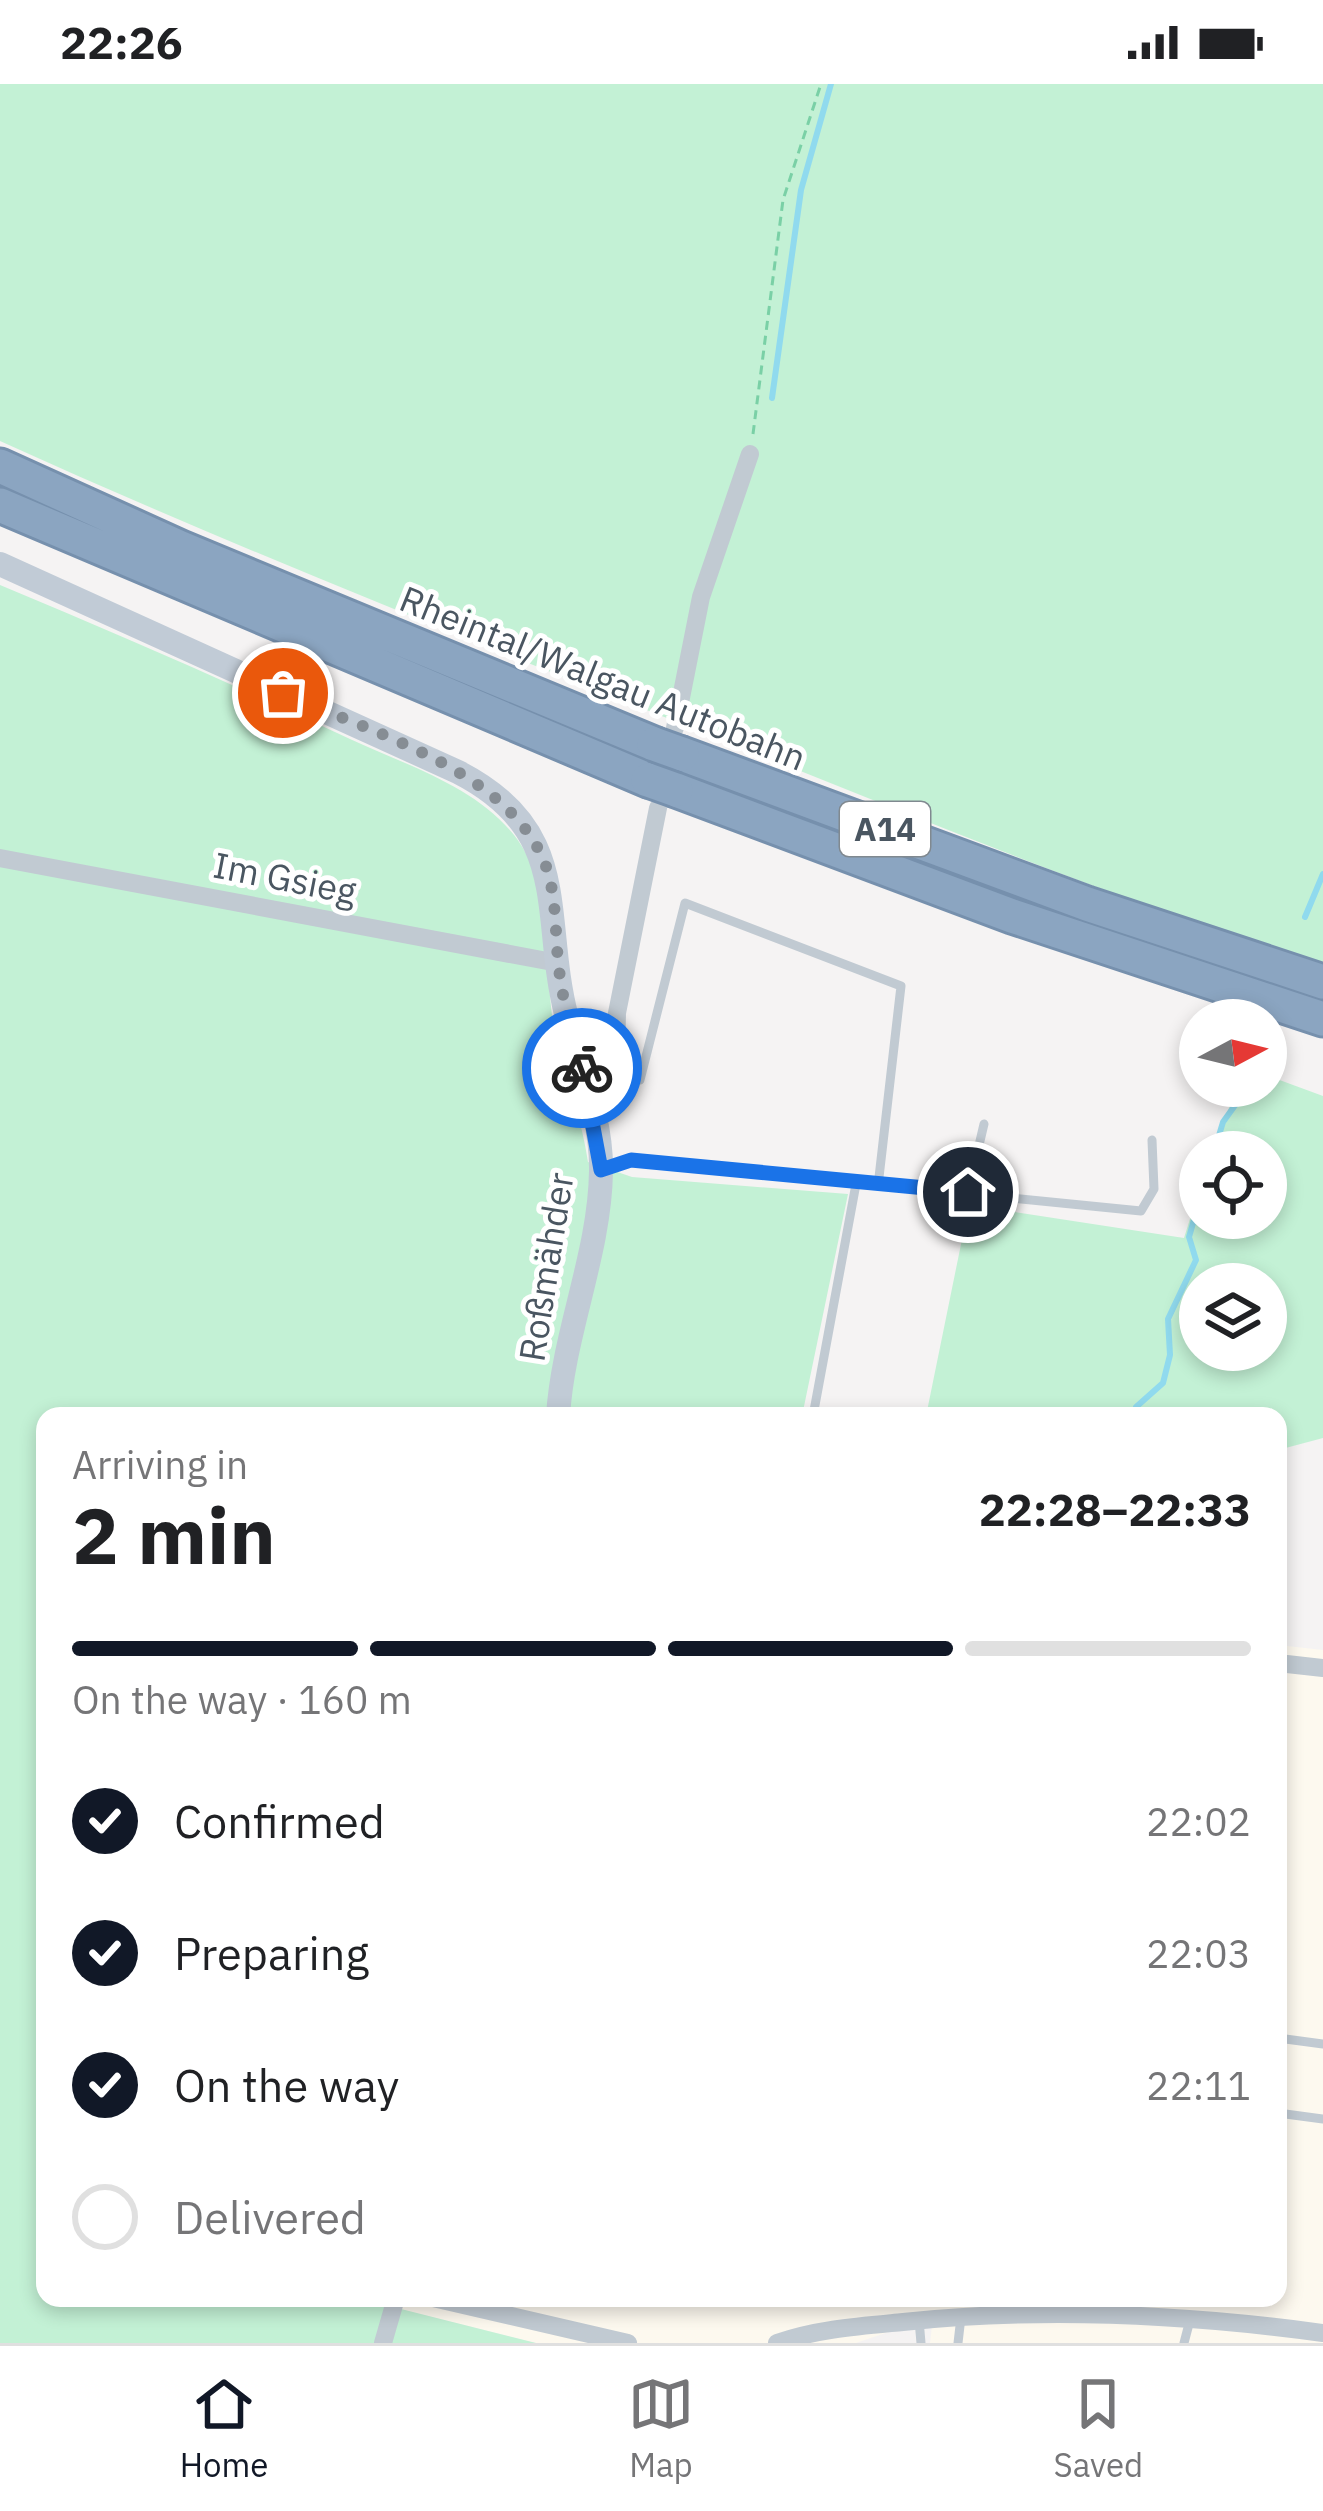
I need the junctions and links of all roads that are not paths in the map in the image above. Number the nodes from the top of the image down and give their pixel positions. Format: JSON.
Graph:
{"nodes":[{"id":1,"x":749,"y":454,"type":"road end"},
{"id":2,"x":0,"y":466,"type":"edge"},
{"id":3,"x":0,"y":505,"type":"edge"},
{"id":4,"x":0,"y":564,"type":"edge"},
{"id":5,"x":670,"y":742,"type":"junction"},
{"id":6,"x":661,"y":793,"type":"junction"},
{"id":7,"x":0,"y":858,"type":"edge"},
{"id":8,"x":558,"y":963,"type":"junction"},
{"id":9,"x":1323,"y":982,"type":"edge"},
{"id":10,"x":1323,"y":1019,"type":"edge"},
{"id":11,"x":616,"y":1062,"type":"junction"},
{"id":12,"x":583,"y":1070,"type":"junction"},
{"id":13,"x":984,"y":1124,"type":"dead end"},
{"id":14,"x":1152,"y":1140,"type":"dead end"},
{"id":15,"x":601,"y":1170,"type":"junction"},
{"id":16,"x":856,"y":1184,"type":"junction"},
{"id":17,"x":878,"y":1186,"type":"junction"},
{"id":18,"x":968,"y":1192,"type":"junction"},
{"id":19,"x":560,"y":1407,"type":"edge"},
{"id":20,"x":816,"y":1407,"type":"edge"},
{"id":21,"x":1287,"y":1664,"type":"edge"},
{"id":22,"x":1323,"y":1668,"type":"edge"},
{"id":23,"x":1287,"y":2039,"type":"edge"},
{"id":24,"x":1323,"y":2044,"type":"edge"},
{"id":25,"x":1287,"y":2115,"type":"edge"},
{"id":26,"x":1323,"y":2119,"type":"edge"},
{"id":27,"x":393,"y":2307,"type":"edge"},
{"id":28,"x":473,"y":2307,"type":"edge"},
{"id":29,"x":961,"y":2317,"type":"junction"},
{"id":30,"x":1190,"y":2318,"type":"junction"},
{"id":31,"x":919,"y":2320,"type":"junction"},
{"id":32,"x":853,"y":2336,"type":"edge"},
{"id":33,"x":1317,"y":2336,"type":"edge"},
{"id":34,"x":1185,"y":2342,"type":"edge"},
{"id":35,"x":383,"y":2343,"type":"edge"},
{"id":36,"x":628,"y":2343,"type":"edge"},
{"id":37,"x":777,"y":2343,"type":"edge"},
{"id":38,"x":921,"y":2343,"type":"edge"},
{"id":39,"x":958,"y":2343,"type":"edge"}],
"edges":[{"from":1,"to":5,"type":"street"},
{"from":2,"to":5,"type":"highway","name":"Rheintal/Walgau Autobahn","number":"A14"},
{"from":3,"to":6,"type":"highway","name":"Rheintal/Walgau Autobahn","number":"A14"},
{"from":4,"to":8,"type":"main road","name":"Roßmähder"},
{"from":5,"to":9,"type":"highway","name":"Rheintal/Walgau Autobahn","number":"A14"},
{"from":6,"to":10,"type":"highway","name":"Rheintal/Walgau Autobahn","number":"A14"},
{"from":6,"to":11,"type":"street"},
{"from":7,"to":8,"type":"street","name":"Im Gsieg"},
{"from":8,"to":12,"type":"main road","name":"Roßmähder"},
{"from":11,"to":12,"type":"street"},
{"from":11,"to":17,"type":"lane"},
{"from":12,"to":15,"type":"main road","name":"Roßmähder"},
{"from":13,"to":18,"type":"lane"},
{"from":14,"to":18,"type":"lane"},
{"from":15,"to":16,"type":"lane"},
{"from":15,"to":19,"type":"main road","name":"Roßmähder"},
{"from":16,"to":17,"type":"lane"},
{"from":16,"to":20,"type":"lane"},
{"from":17,"to":18,"type":"lane"},
{"from":21,"to":22,"type":"street"},
{"from":23,"to":24,"type":"lane"},
{"from":25,"to":26,"type":"lane"},
{"from":27,"to":35,"type":"street"},
{"from":28,"to":36,"type":"street"},
{"from":29,"to":30,"type":"street"},
{"from":29,"to":31,"type":"street"},
{"from":29,"to":39,"type":"lane"},
{"from":30,"to":33,"type":"street"},
{"from":30,"to":34,"type":"lane"},
{"from":31,"to":32,"type":"street"},
{"from":31,"to":38,"type":"lane"},
{"from":32,"to":37,"type":"street"}]}
